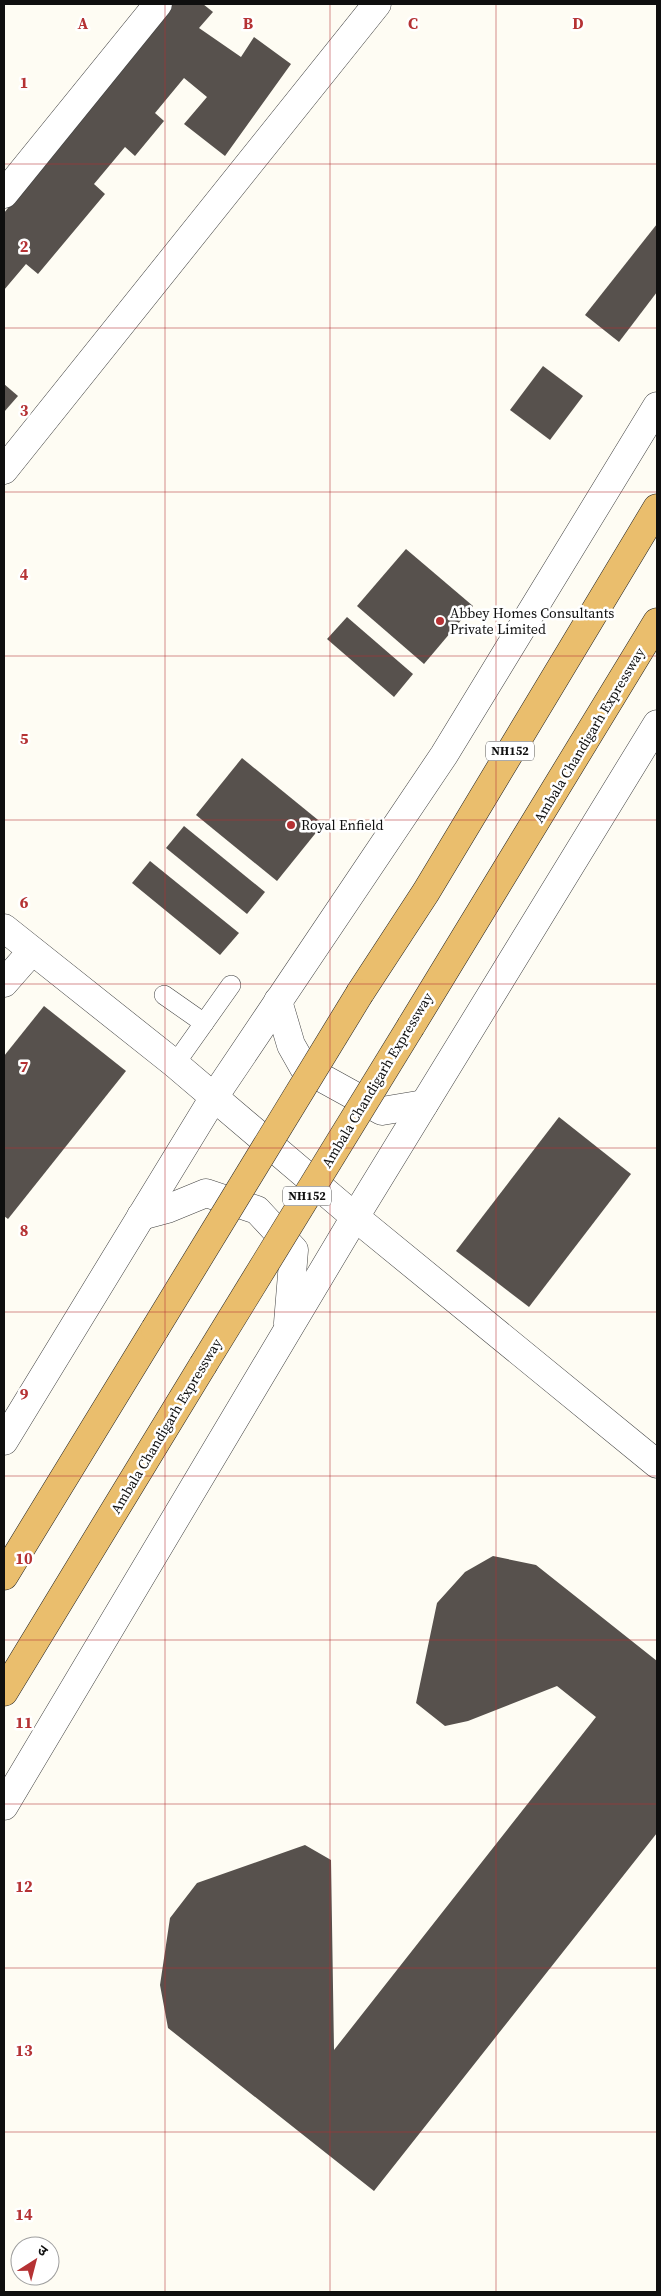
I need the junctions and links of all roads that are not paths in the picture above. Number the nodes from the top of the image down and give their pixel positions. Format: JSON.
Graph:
{"nodes":[{"id":1,"x":158,"y":4,"type":"edge"},
{"id":2,"x":378,"y":4,"type":"edge"},
{"id":3,"x":4,"y":194,"type":"edge"},
{"id":4,"x":657,"y":406,"type":"edge"},
{"id":5,"x":4,"y":470,"type":"edge"},
{"id":6,"x":657,"y":508,"type":"edge"},
{"id":7,"x":657,"y":622,"type":"edge"},
{"id":8,"x":657,"y":724,"type":"edge"},
{"id":9,"x":13,"y":940,"type":"edge"},
{"id":10,"x":4,"y":983,"type":"edge"},
{"id":11,"x":231,"y":985,"type":"dead end"},
{"id":12,"x":164,"y":995,"type":"dead end"},
{"id":13,"x":278,"y":1001,"type":"junction"},
{"id":14,"x":204,"y":1023,"type":"junction"},
{"id":15,"x":174,"y":1064,"type":"junction"},
{"id":16,"x":214,"y":1098,"type":"junction"},
{"id":17,"x":424,"y":1104,"type":"junction"},
{"id":18,"x":141,"y":1216,"type":"junction"},
{"id":19,"x":355,"y":1216,"type":"junction"},
{"id":20,"x":288,"y":1330,"type":"junction"},
{"id":21,"x":4,"y":1441,"type":"edge"},
{"id":22,"x":657,"y":1464,"type":"edge"},
{"id":23,"x":4,"y":1576,"type":"edge"},
{"id":24,"x":4,"y":1692,"type":"edge"},
{"id":25,"x":4,"y":1806,"type":"edge"}],
"edges":[{"from":1,"to":3,"type":"street"},
{"from":2,"to":5,"type":"street"},
{"from":4,"to":13,"type":"street"},
{"from":6,"to":23,"type":"highway","number":"NH152","bridge":true},
{"from":7,"to":24,"type":"highway","name":"Ambala Chandigarh Expressway","number":"NH152","bridge":true},
{"from":8,"to":17,"type":"street"},
{"from":9,"to":10,"type":"street"},
{"from":9,"to":15,"type":"street"},
{"from":11,"to":14,"type":"lane"},
{"from":12,"to":14,"type":"lane"},
{"from":13,"to":16,"type":"street"},
{"from":13,"to":17,"type":"street"},
{"from":14,"to":15,"type":"lane"},
{"from":15,"to":16,"type":"street"},
{"from":16,"to":18,"type":"street"},
{"from":16,"to":19,"type":"street"},
{"from":17,"to":19,"type":"street"},
{"from":18,"to":20,"type":"street"},
{"from":18,"to":21,"type":"street"},
{"from":19,"to":20,"type":"street"},
{"from":19,"to":22,"type":"street"},
{"from":20,"to":25,"type":"street"}]}
